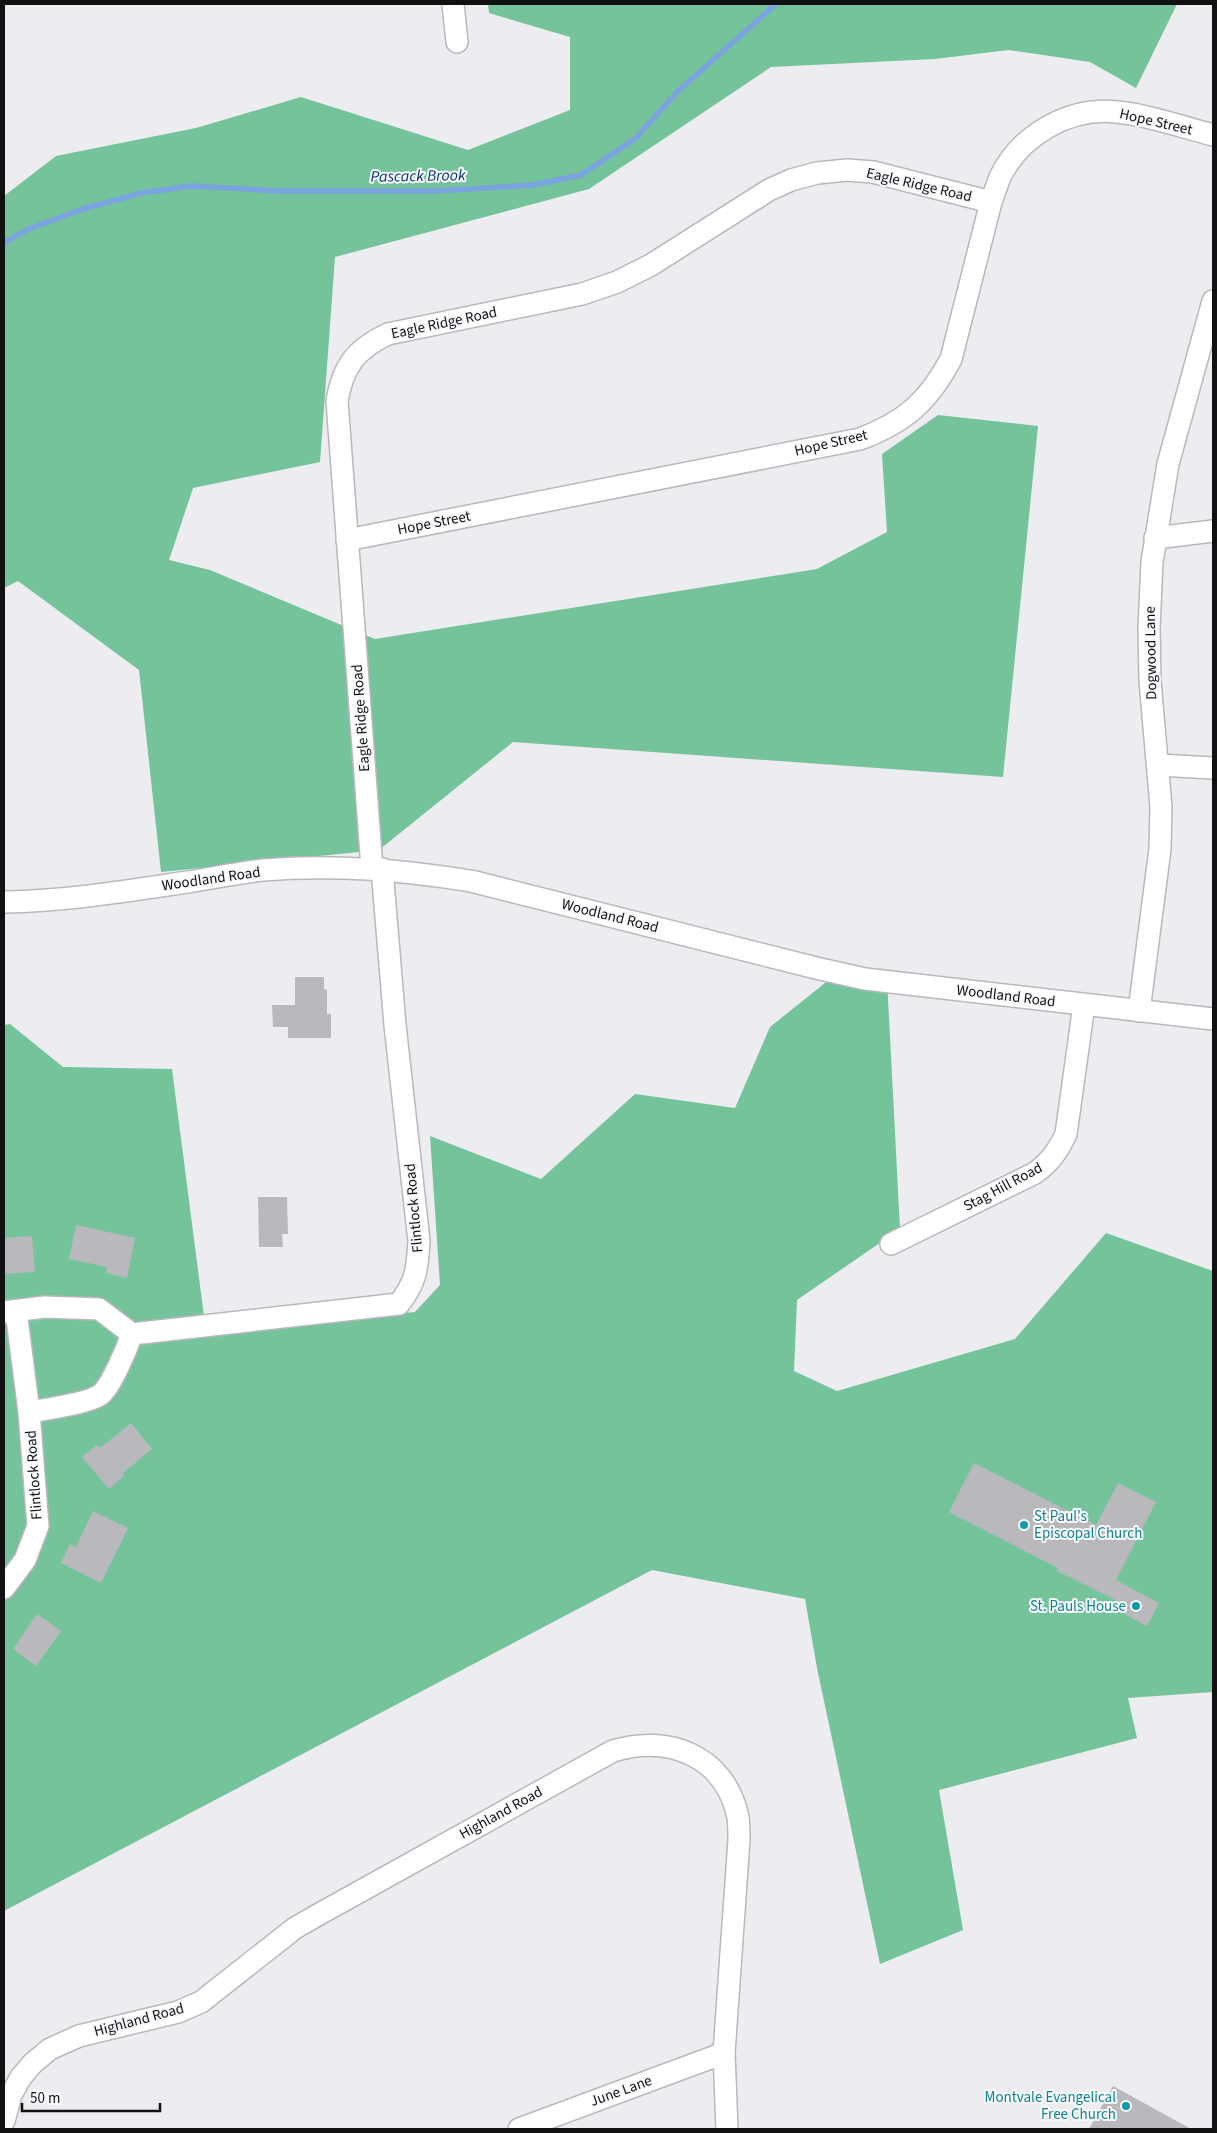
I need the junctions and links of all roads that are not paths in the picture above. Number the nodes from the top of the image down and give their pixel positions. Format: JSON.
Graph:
{"nodes":[{"id":1,"x":453,"y":4,"type":"edge"},
{"id":2,"x":457,"y":42,"type":"dead end"},
{"id":3,"x":1213,"y":135,"type":"edge"},
{"id":4,"x":991,"y":202,"type":"junction"},
{"id":5,"x":1213,"y":301,"type":"edge"},
{"id":6,"x":1213,"y":532,"type":"edge"},
{"id":7,"x":1155,"y":538,"type":"junction"},
{"id":8,"x":347,"y":540,"type":"junction"},
{"id":9,"x":1158,"y":764,"type":"junction"},
{"id":10,"x":1213,"y":768,"type":"edge"},
{"id":11,"x":377,"y":868,"type":"junction"},
{"id":12,"x":4,"y":902,"type":"edge"},
{"id":13,"x":1084,"y":1005,"type":"junction"},
{"id":14,"x":1139,"y":1011,"type":"junction"},
{"id":15,"x":1213,"y":1019,"type":"edge"},
{"id":16,"x":891,"y":1244,"type":"dead end"},
{"id":17,"x":10,"y":1311,"type":"edge"},
{"id":18,"x":132,"y":1334,"type":"junction"},
{"id":19,"x":29,"y":1412,"type":"junction"},
{"id":20,"x":4,"y":1588,"type":"edge"},
{"id":21,"x":724,"y":2053,"type":"junction"},
{"id":22,"x":4,"y":2121,"type":"edge"},
{"id":23,"x":519,"y":2129,"type":"edge"},
{"id":24,"x":727,"y":2129,"type":"edge"}],
"edges":[{"from":1,"to":2,"type":"street"},
{"from":3,"to":4,"type":"street","name":"Hope Street"},
{"from":4,"to":8,"type":"street","name":"Hope Street"},
{"from":4,"to":8,"type":"street","name":"Eagle Ridge Road"},
{"from":5,"to":7,"type":"street","name":"Dogwood Lane"},
{"from":6,"to":7,"type":"street"},
{"from":7,"to":9,"type":"street","name":"Dogwood Lane"},
{"from":8,"to":11,"type":"street","name":"Eagle Ridge Road"},
{"from":9,"to":10,"type":"street"},
{"from":9,"to":14,"type":"street","name":"Dogwood Lane"},
{"from":11,"to":12,"type":"street","name":"Woodland Road"},
{"from":11,"to":13,"type":"street","name":"Woodland Road"},
{"from":11,"to":18,"type":"street","name":"Flintlock Road"},
{"from":13,"to":14,"type":"street","name":"Woodland Road"},
{"from":13,"to":16,"type":"street","name":"Stag Hill Road"},
{"from":14,"to":15,"type":"street","name":"Woodland Road"},
{"from":17,"to":18,"type":"street","name":"Flintlock Road"},
{"from":17,"to":19,"type":"street","name":"Flintlock Road"},
{"from":18,"to":19,"type":"street","name":"Flintlock Road"},
{"from":19,"to":20,"type":"street","name":"Flintlock Road"},
{"from":21,"to":22,"type":"street","name":"Highland Road"},
{"from":21,"to":23,"type":"street","name":"June Lane"},
{"from":21,"to":24,"type":"street","name":"Highland Road"}]}
